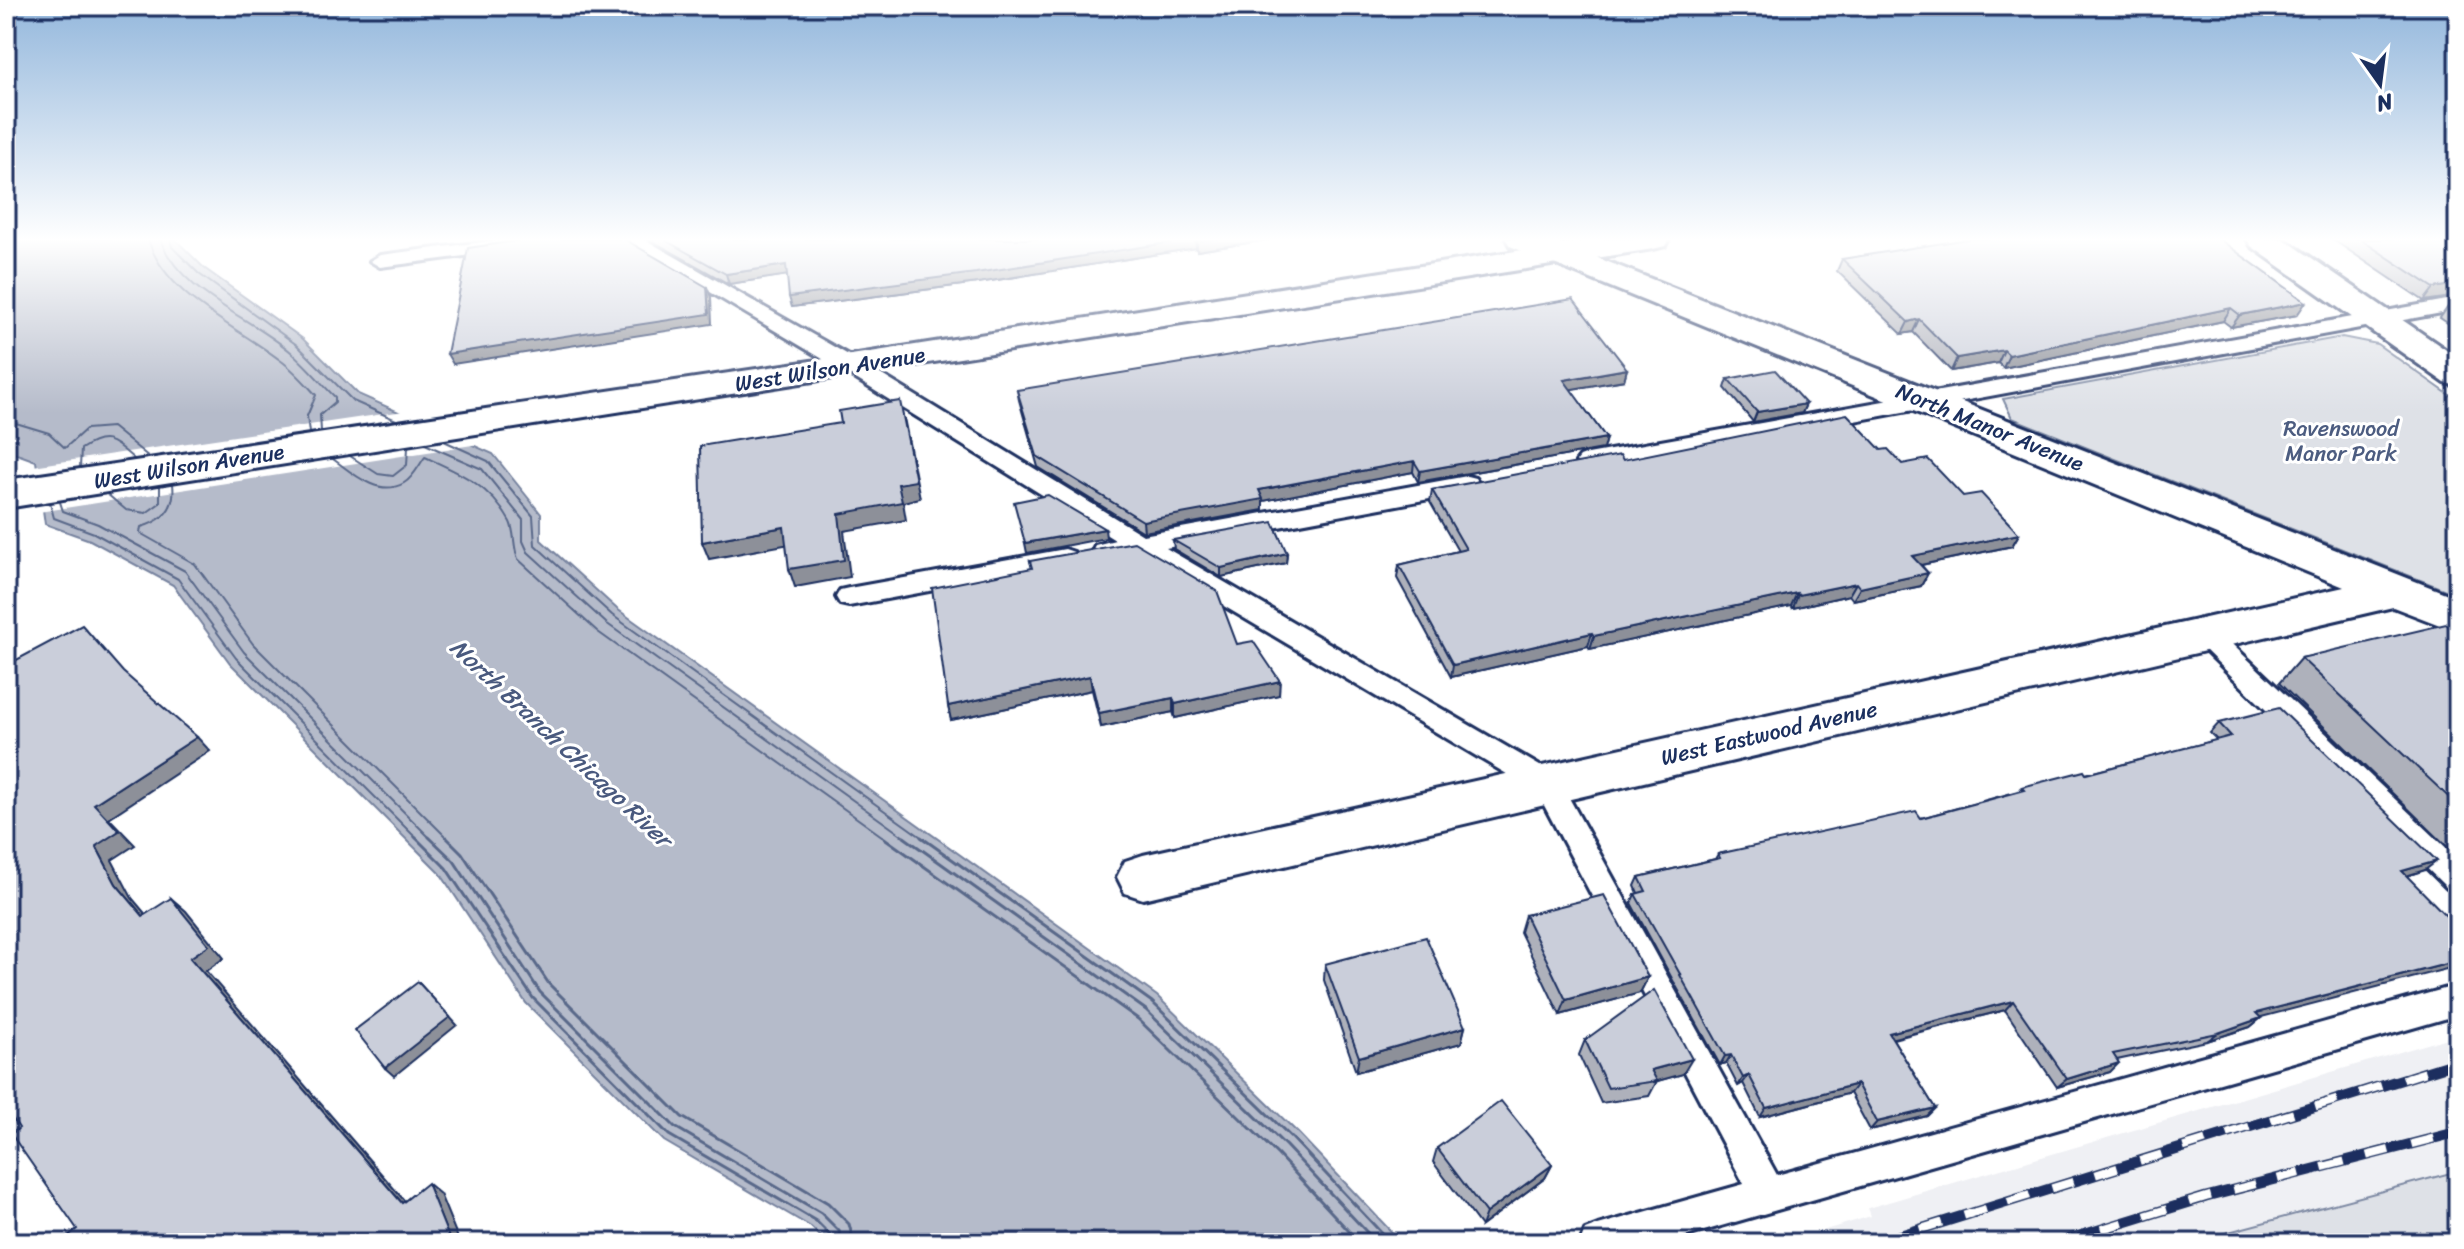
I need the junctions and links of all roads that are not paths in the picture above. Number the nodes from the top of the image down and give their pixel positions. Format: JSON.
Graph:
{"nodes":[{"id":1,"x":732,"y":297,"type":"edge"},
{"id":2,"x":1282,"y":297,"type":"edge"},
{"id":3,"x":1669,"y":297,"type":"edge"},
{"id":4,"x":2347,"y":297,"type":"edge"},
{"id":5,"x":2458,"y":304,"type":"edge"},
{"id":6,"x":2377,"y":318,"type":"junction"},
{"id":7,"x":851,"y":366,"type":"junction"},
{"id":8,"x":2458,"y":375,"type":"edge"},
{"id":9,"x":1925,"y":401,"type":"junction"},
{"id":10,"x":1558,"y":468,"type":"edge"},
{"id":11,"x":1496,"y":479,"type":"edge"},
{"id":12,"x":6,"y":494,"type":"edge"},
{"id":13,"x":1139,"y":544,"type":"junction"},
{"id":14,"x":2396,"y":591,"type":"junction"},
{"id":15,"x":849,"y":597,"type":"dead end"},
{"id":16,"x":2458,"y":616,"type":"edge"},
{"id":17,"x":2204,"y":633,"type":"junction"},
{"id":18,"x":1547,"y":784,"type":"junction"},
{"id":19,"x":1143,"y":877,"type":"dead end"},
{"id":20,"x":2458,"y":879,"type":"edge"},
{"id":21,"x":2458,"y":1000,"type":"edge"},
{"id":22,"x":1769,"y":1195,"type":"junction"},
{"id":23,"x":1598,"y":1243,"type":"edge"}],
"edges":[{"from":1,"to":7,"type":"lane"},
{"from":2,"to":7,"type":"street","name":"West Wilson Avenue"},
{"from":3,"to":9,"type":"street","name":"North Manor Avenue"},
{"from":4,"to":6,"type":"street"},
{"from":5,"to":6,"type":"lane"},
{"from":6,"to":8,"type":"street"},
{"from":6,"to":9,"type":"lane"},
{"from":7,"to":12,"type":"street","name":"West Wilson Avenue"},
{"from":7,"to":13,"type":"lane"},
{"from":9,"to":10,"type":"lane"},
{"from":9,"to":14,"type":"street","name":"North Manor Avenue"},
{"from":11,"to":13,"type":"lane"},
{"from":13,"to":15,"type":"lane"},
{"from":13,"to":18,"type":"lane"},
{"from":14,"to":16,"type":"street","name":"North Manor Avenue"},
{"from":14,"to":17,"type":"street","name":"West Eastwood Avenue"},
{"from":17,"to":18,"type":"street","name":"West Eastwood Avenue"},
{"from":17,"to":20,"type":"lane"},
{"from":18,"to":19,"type":"street","name":"West Eastwood Avenue"},
{"from":18,"to":22,"type":"lane"},
{"from":21,"to":22,"type":"lane"},
{"from":22,"to":23,"type":"lane"}]}
